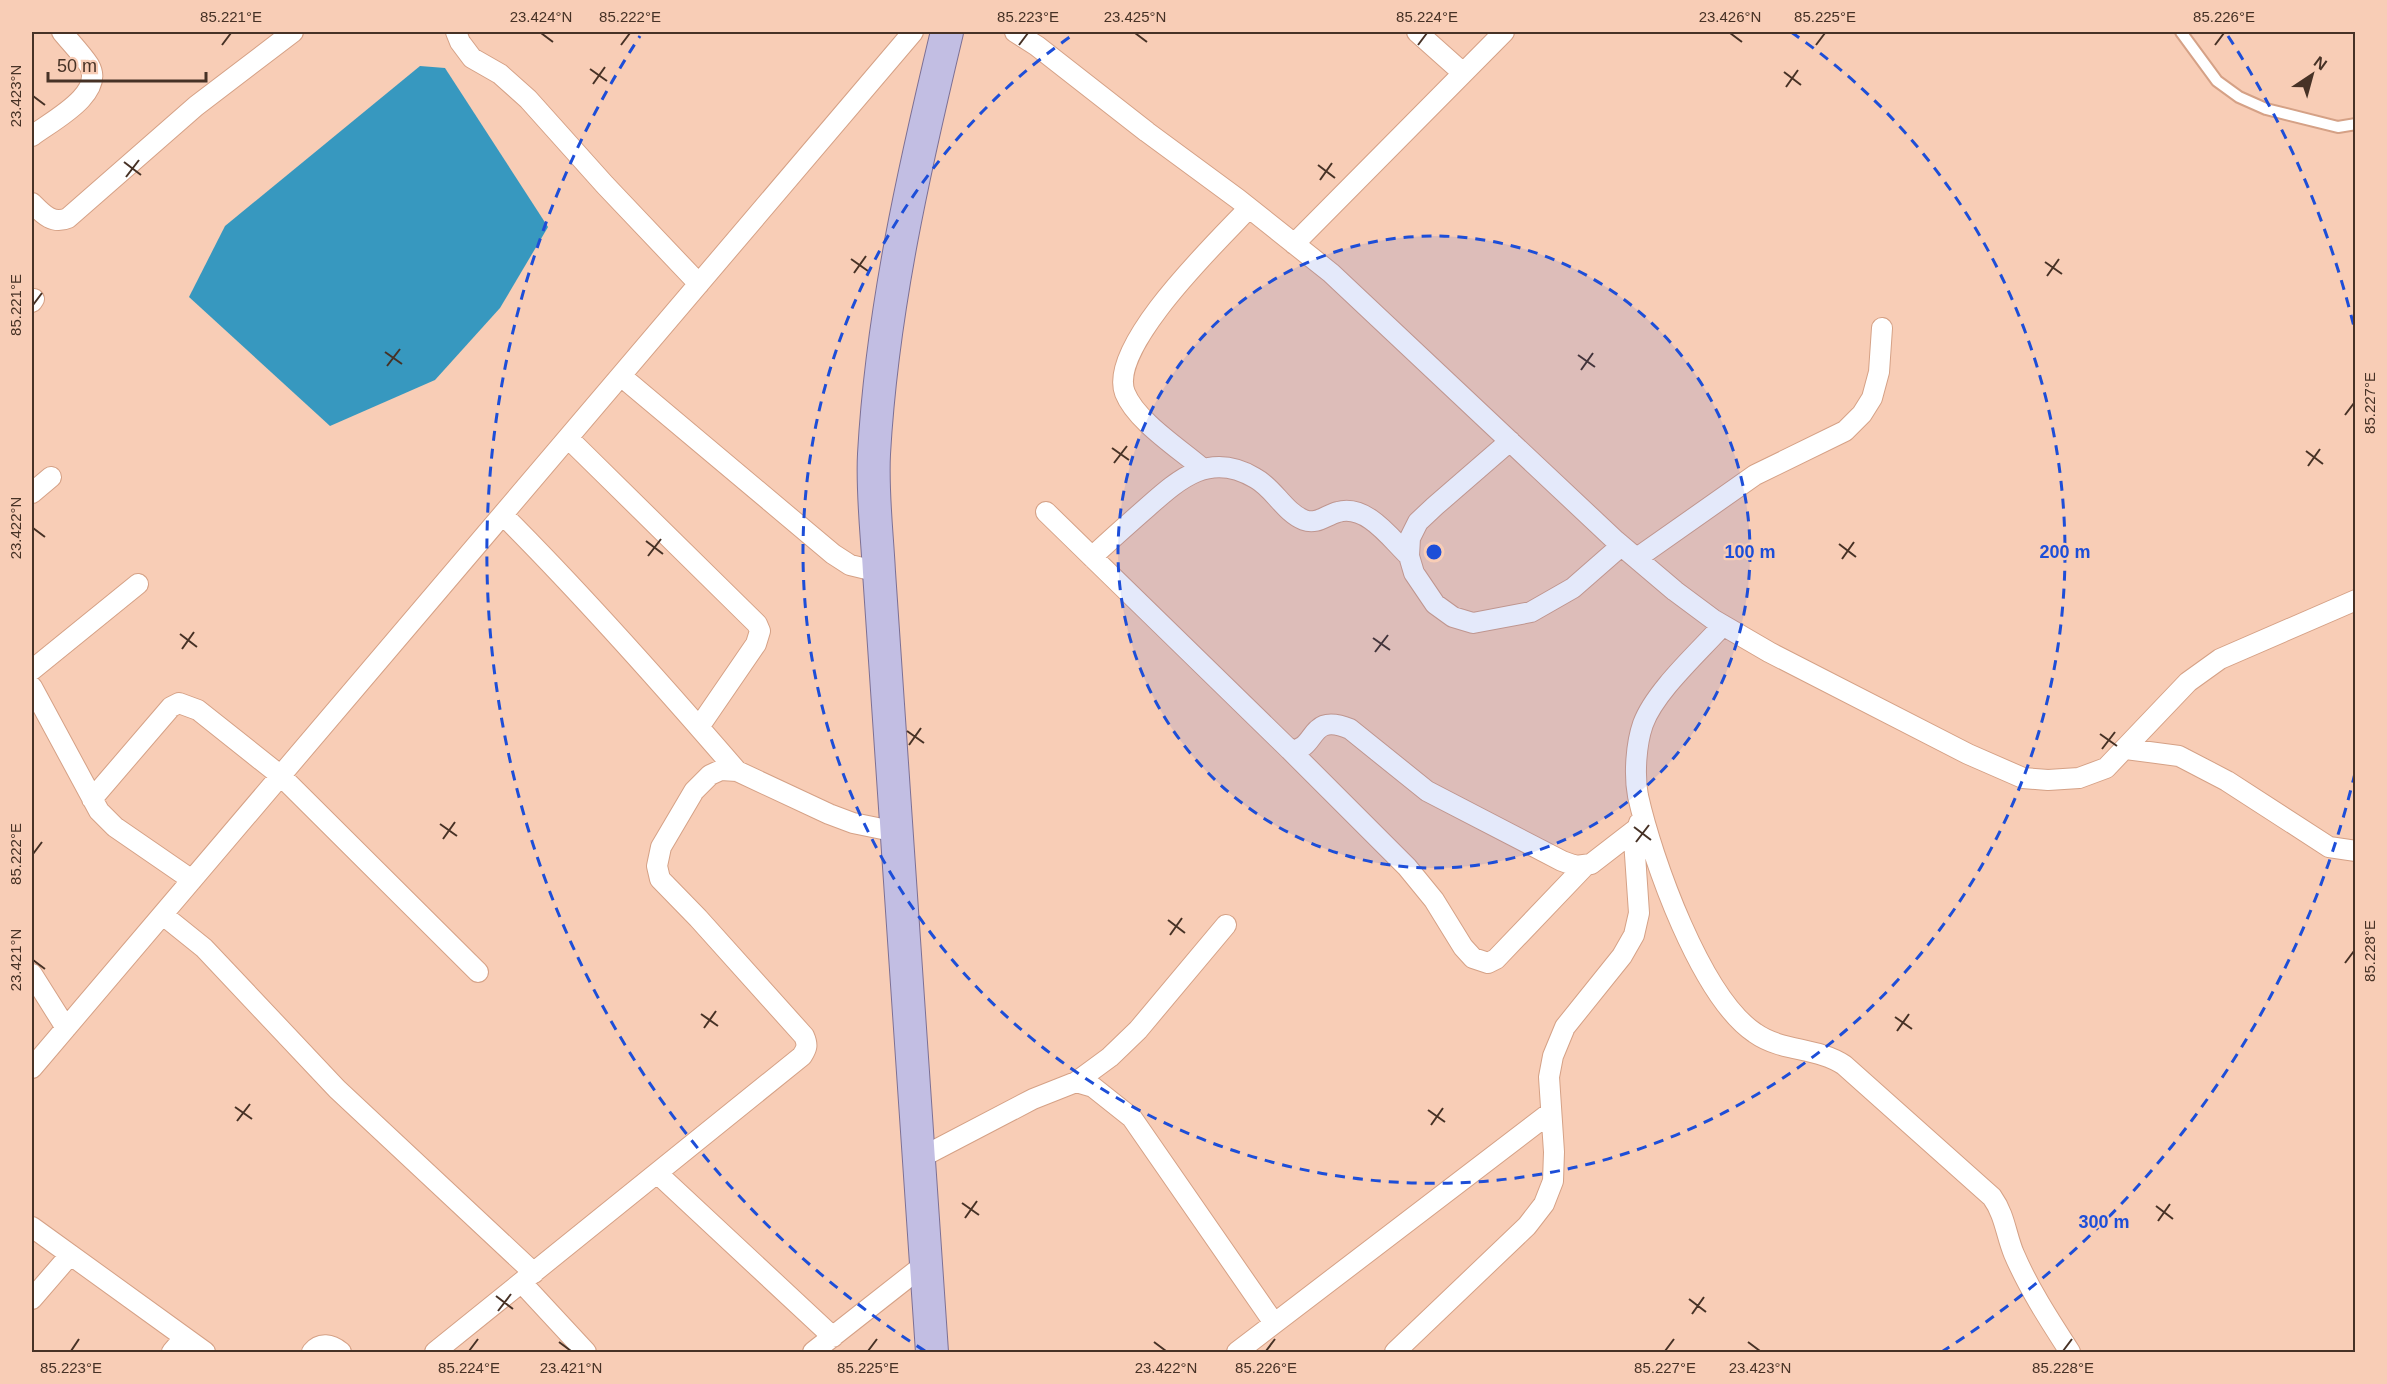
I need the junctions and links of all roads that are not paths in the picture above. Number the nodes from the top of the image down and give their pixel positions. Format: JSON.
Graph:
{"nodes":[{"id":1,"x":62,"y":32,"type":"edge"},
{"id":2,"x":293,"y":32,"type":"edge"},
{"id":3,"x":456,"y":32,"type":"edge"},
{"id":4,"x":914,"y":32,"type":"edge"},
{"id":5,"x":946,"y":32,"type":"edge"},
{"id":6,"x":1015,"y":32,"type":"edge"},
{"id":7,"x":1417,"y":32,"type":"edge"},
{"id":8,"x":1504,"y":32,"type":"edge"},
{"id":9,"x":2181,"y":32,"type":"edge"},
{"id":10,"x":1463,"y":73,"type":"junction"},
{"id":11,"x":2355,"y":124,"type":"edge"},
{"id":12,"x":32,"y":136,"type":"edge"},
{"id":13,"x":32,"y":202,"type":"edge"},
{"id":14,"x":1249,"y":208,"type":"junction"},
{"id":15,"x":1294,"y":244,"type":"junction"},
{"id":16,"x":699,"y":284,"type":"junction"},
{"id":17,"x":1882,"y":328,"type":"dead end"},
{"id":18,"x":621,"y":375,"type":"junction"},
{"id":19,"x":568,"y":438,"type":"junction"},
{"id":20,"x":1510,"y":441,"type":"junction"},
{"id":21,"x":1203,"y":469,"type":"junction"},
{"id":22,"x":51,"y":477,"type":"dead end"},
{"id":23,"x":32,"y":493,"type":"edge"},
{"id":24,"x":1047,"y":512,"type":"dead end"},
{"id":25,"x":503,"y":515,"type":"junction"},
{"id":26,"x":1622,"y":546,"type":"junction"},
{"id":27,"x":1409,"y":556,"type":"junction"},
{"id":28,"x":1092,"y":557,"type":"junction"},
{"id":29,"x":1637,"y":558,"type":"junction"},
{"id":30,"x":879,"y":572,"type":"junction"},
{"id":31,"x":138,"y":584,"type":"dead end"},
{"id":32,"x":2355,"y":600,"type":"edge"},
{"id":33,"x":1723,"y":625,"type":"junction"},
{"id":34,"x":32,"y":670,"type":"edge"},
{"id":35,"x":32,"y":687,"type":"edge"},
{"id":36,"x":699,"y":727,"type":"junction"},
{"id":37,"x":2126,"y":749,"type":"junction"},
{"id":38,"x":1290,"y":750,"type":"junction"},
{"id":39,"x":737,"y":771,"type":"junction"},
{"id":40,"x":281,"y":776,"type":"junction"},
{"id":41,"x":92,"y":799,"type":"junction"},
{"id":42,"x":1640,"y":822,"type":"junction"},
{"id":43,"x":897,"y":832,"type":"junction"},
{"id":44,"x":2355,"y":851,"type":"edge"},
{"id":45,"x":1584,"y":867,"type":"junction"},
{"id":46,"x":192,"y":880,"type":"junction"},
{"id":47,"x":163,"y":915,"type":"junction"},
{"id":48,"x":1226,"y":926,"type":"dead end"},
{"id":49,"x":478,"y":972,"type":"dead end"},
{"id":50,"x":32,"y":974,"type":"edge"},
{"id":51,"x":66,"y":1028,"type":"junction"},
{"id":52,"x":32,"y":1068,"type":"edge"},
{"id":53,"x":1076,"y":1082,"type":"junction"},
{"id":54,"x":1551,"y":1112,"type":"junction"},
{"id":55,"x":920,"y":1158,"type":"junction"},
{"id":56,"x":657,"y":1173,"type":"junction"},
{"id":57,"x":32,"y":1227,"type":"edge"},
{"id":58,"x":70,"y":1255,"type":"junction"},
{"id":59,"x":925,"y":1264,"type":"junction"},
{"id":60,"x":528,"y":1278,"type":"junction"},
{"id":61,"x":32,"y":1299,"type":"edge"},
{"id":62,"x":1274,"y":1323,"type":"junction"},
{"id":63,"x":832,"y":1337,"type":"junction"},
{"id":64,"x":178,"y":1345,"type":"edge"},
{"id":65,"x":205,"y":1353,"type":"edge"},
{"id":66,"x":312,"y":1353,"type":"edge"},
{"id":67,"x":340,"y":1353,"type":"edge"},
{"id":68,"x":435,"y":1353,"type":"edge"},
{"id":69,"x":586,"y":1353,"type":"edge"},
{"id":70,"x":813,"y":1353,"type":"edge"},
{"id":71,"x":932,"y":1353,"type":"edge"},
{"id":72,"x":1237,"y":1353,"type":"edge"},
{"id":73,"x":1395,"y":1353,"type":"edge"},
{"id":74,"x":2070,"y":1353,"type":"edge"}],
"edges":[{"from":1,"to":12,"type":"street"},
{"from":2,"to":13,"type":"street"},
{"from":3,"to":16,"type":"street"},
{"from":4,"to":16,"type":"street"},
{"from":5,"to":30,"type":"main road"},
{"from":6,"to":14,"type":"street"},
{"from":7,"to":10,"type":"street"},
{"from":8,"to":10,"type":"street"},
{"from":9,"to":11,"type":"lane"},
{"from":10,"to":15,"type":"street"},
{"from":14,"to":15,"type":"street"},
{"from":14,"to":21,"type":"street"},
{"from":15,"to":20,"type":"street"},
{"from":16,"to":18,"type":"street"},
{"from":17,"to":29,"type":"street"},
{"from":18,"to":19,"type":"street"},
{"from":18,"to":30,"type":"street"},
{"from":19,"to":25,"type":"street"},
{"from":19,"to":36,"type":"street"},
{"from":20,"to":26,"type":"street"},
{"from":20,"to":27,"type":"street"},
{"from":21,"to":27,"type":"street"},
{"from":21,"to":28,"type":"street"},
{"from":22,"to":23,"type":"street"},
{"from":24,"to":28,"type":"street"},
{"from":25,"to":36,"type":"street"},
{"from":25,"to":40,"type":"street"},
{"from":26,"to":27,"type":"street"},
{"from":26,"to":29,"type":"street"},
{"from":28,"to":38,"type":"street"},
{"from":29,"to":33,"type":"street"},
{"from":30,"to":43,"type":"main road"},
{"from":31,"to":34,"type":"street"},
{"from":32,"to":37,"type":"street"},
{"from":33,"to":37,"type":"street"},
{"from":33,"to":42,"type":"street"},
{"from":35,"to":41,"type":"street"},
{"from":36,"to":39,"type":"street"},
{"from":37,"to":44,"type":"street"},
{"from":38,"to":45,"type":"street"},
{"from":38,"to":45,"type":"street"},
{"from":39,"to":43,"type":"street"},
{"from":39,"to":56,"type":"street"},
{"from":40,"to":41,"type":"street"},
{"from":40,"to":46,"type":"street"},
{"from":40,"to":49,"type":"street"},
{"from":41,"to":46,"type":"street"},
{"from":42,"to":45,"type":"street"},
{"from":42,"to":54,"type":"street"},
{"from":42,"to":74,"type":"street"},
{"from":43,"to":55,"type":"main road"},
{"from":46,"to":47,"type":"street"},
{"from":47,"to":51,"type":"street"},
{"from":47,"to":60,"type":"street"},
{"from":48,"to":53,"type":"street"},
{"from":50,"to":51,"type":"street"},
{"from":51,"to":52,"type":"street"},
{"from":53,"to":55,"type":"street"},
{"from":53,"to":62,"type":"street"},
{"from":54,"to":62,"type":"street"},
{"from":54,"to":73,"type":"street"},
{"from":55,"to":59,"type":"main road"},
{"from":56,"to":60,"type":"street"},
{"from":56,"to":63,"type":"street"},
{"from":57,"to":58,"type":"street"},
{"from":58,"to":61,"type":"street"},
{"from":58,"to":64,"type":"street"},
{"from":59,"to":63,"type":"street"},
{"from":59,"to":71,"type":"main road"},
{"from":60,"to":68,"type":"street"},
{"from":60,"to":69,"type":"street"},
{"from":62,"to":72,"type":"street"},
{"from":63,"to":70,"type":"street"},
{"from":64,"to":65,"type":"street"},
{"from":66,"to":67,"type":"street"}]}
